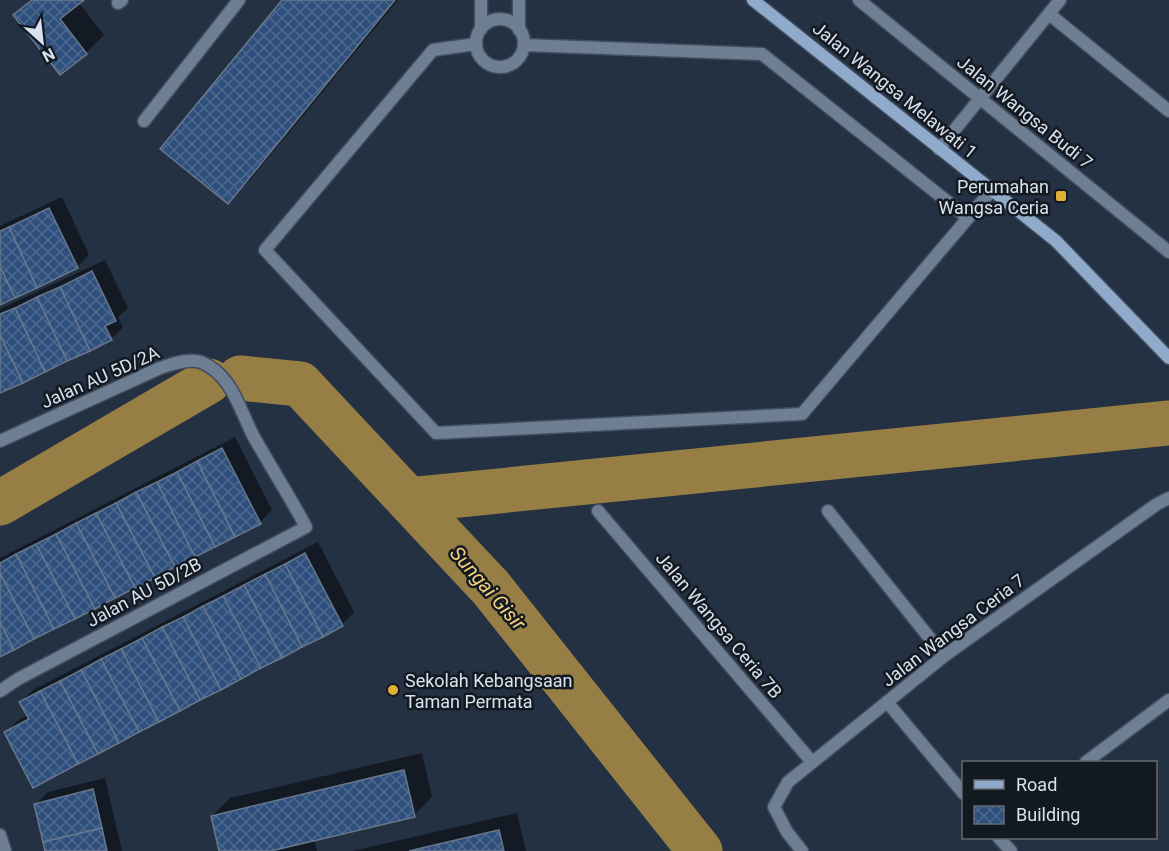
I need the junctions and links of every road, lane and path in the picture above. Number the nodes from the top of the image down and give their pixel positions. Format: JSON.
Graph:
{"nodes":[{"id":1,"x":239,"y":0,"type":"edge"},
{"id":2,"x":481,"y":0,"type":"edge"},
{"id":3,"x":519,"y":0,"type":"edge"},
{"id":4,"x":753,"y":0,"type":"edge"},
{"id":5,"x":858,"y":0,"type":"edge"},
{"id":6,"x":1060,"y":0,"type":"edge"},
{"id":7,"x":1049,"y":14,"type":"junction"},
{"id":8,"x":481,"y":29,"type":"junction"},
{"id":9,"x":519,"y":30,"type":"junction"},
{"id":10,"x":476,"y":44,"type":"junction"},
{"id":11,"x":524,"y":45,"type":"junction"},
{"id":12,"x":979,"y":99,"type":"junction"},
{"id":13,"x":1169,"y":111,"type":"edge"},
{"id":14,"x":144,"y":120,"type":"dead end"},
{"id":15,"x":939,"y":149,"type":"junction"},
{"id":16,"x":992,"y":190,"type":"junction"},
{"id":17,"x":968,"y":218,"type":"junction"},
{"id":18,"x":1169,"y":252,"type":"edge"},
{"id":19,"x":1169,"y":358,"type":"edge"},
{"id":20,"x":0,"y":441,"type":"edge"},
{"id":21,"x":1169,"y":498,"type":"edge"},
{"id":22,"x":598,"y":511,"type":"dead end"},
{"id":23,"x":828,"y":511,"type":"dead end"},
{"id":24,"x":306,"y":527,"type":"joint"},
{"id":25,"x":944,"y":656,"type":"junction"},
{"id":26,"x":0,"y":691,"type":"edge"},
{"id":27,"x":1169,"y":700,"type":"edge"},
{"id":28,"x":887,"y":702,"type":"junction"},
{"id":29,"x":1087,"y":761,"type":"edge"},
{"id":30,"x":812,"y":762,"type":"junction"},
{"id":31,"x":962,"y":793,"type":"edge"},
{"id":32,"x":0,"y":835,"type":"edge"},
{"id":33,"x":1001,"y":839,"type":"edge"},
{"id":34,"x":5,"y":851,"type":"edge"},
{"id":35,"x":802,"y":851,"type":"edge"},
{"id":36,"x":1011,"y":851,"type":"edge"}],
"edges":[{"from":1,"to":14,"type":"street"},
{"from":2,"to":8,"type":"street"},
{"from":3,"to":9,"type":"street"},
{"from":4,"to":15,"type":"street","name":"Jalan Wangsa Melawati 1"},
{"from":5,"to":12,"type":"street","name":"Jalan Wangsa Budi 7"},
{"from":6,"to":7,"type":"street"},
{"from":7,"to":12,"type":"street"},
{"from":7,"to":13,"type":"street"},
{"from":8,"to":9,"type":"street"},
{"from":8,"to":10,"type":"street"},
{"from":9,"to":11,"type":"street"},
{"from":10,"to":11,"type":"street"},
{"from":10,"to":17,"type":"street"},
{"from":11,"to":17,"type":"street"},
{"from":12,"to":15,"type":"street"},
{"from":12,"to":18,"type":"street","name":"Jalan Wangsa Budi 7"},
{"from":15,"to":16,"type":"street","name":"Jalan Wangsa Melawati 1"},
{"from":16,"to":17,"type":"street"},
{"from":16,"to":19,"type":"street","name":"Jalan Wangsa Melawati 1"},
{"from":20,"to":24,"type":"street","name":"Jalan AU 5D/2A"},
{"from":21,"to":25,"type":"street","name":"Jalan Wangsa Ceria 7"},
{"from":22,"to":30,"type":"street","name":"Jalan Wangsa Ceria 7B"},
{"from":23,"to":25,"type":"street"},
{"from":24,"to":26,"type":"street","name":"Jalan AU 5D/2B"},
{"from":25,"to":28,"type":"street","name":"Jalan Wangsa Ceria 7"},
{"from":27,"to":29,"type":"street"},
{"from":28,"to":30,"type":"street","name":"Jalan Wangsa Ceria 7"},
{"from":28,"to":31,"type":"street"},
{"from":30,"to":35,"type":"street","name":"Jalan Wangsa Ceria 7"},
{"from":32,"to":34,"type":"street"},
{"from":33,"to":36,"type":"street"}]}
